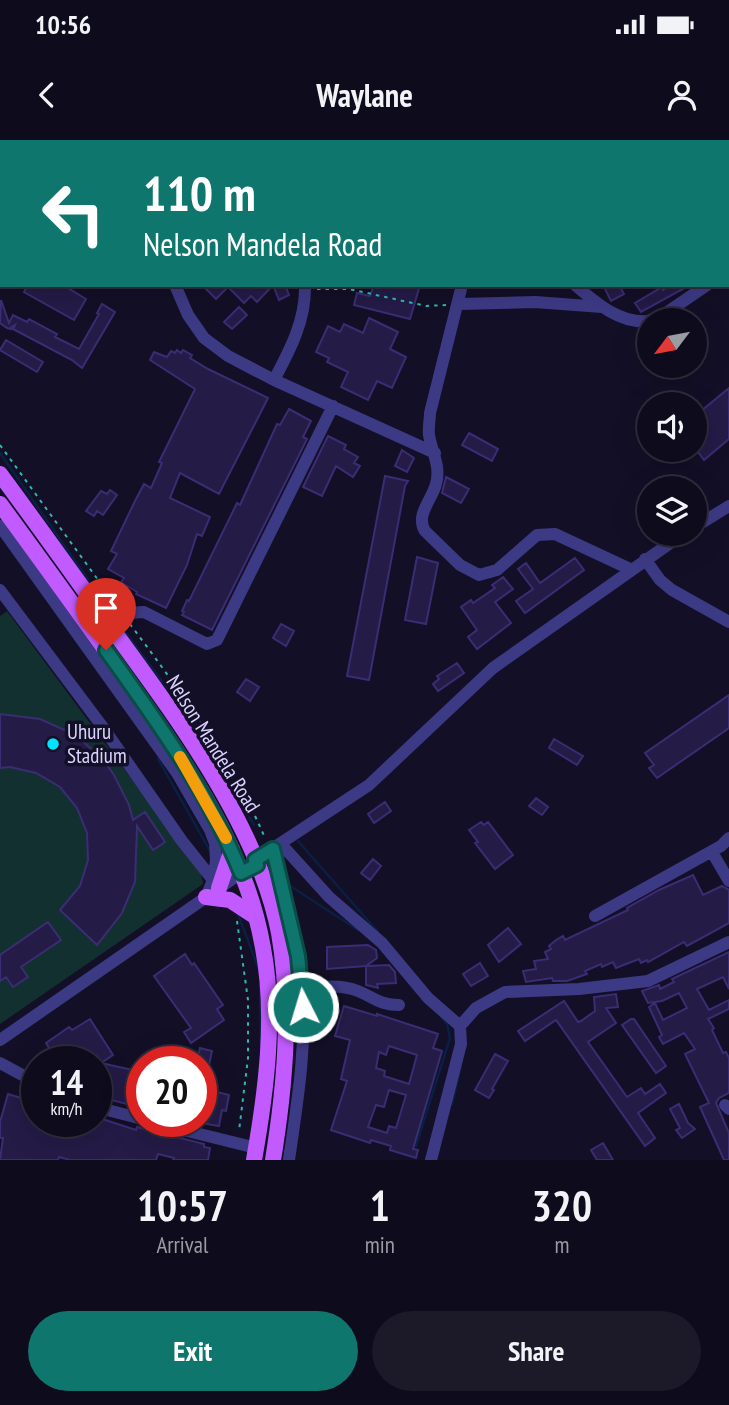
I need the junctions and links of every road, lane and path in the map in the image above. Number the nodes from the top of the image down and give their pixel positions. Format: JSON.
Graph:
{"nodes":[{"id":1,"x":176,"y":287,"type":"edge"},
{"id":2,"x":305,"y":287,"type":"edge"},
{"id":3,"x":462,"y":287,"type":"edge"},
{"id":4,"x":577,"y":287,"type":"edge"},
{"id":5,"x":704,"y":287,"type":"edge"},
{"id":6,"x":459,"y":304,"type":"junction"},
{"id":7,"x":602,"y":307,"type":"junction"},
{"id":8,"x":673,"y":308,"type":"edge"},
{"id":9,"x":637,"y":321,"type":"edge"},
{"id":10,"x":274,"y":380,"type":"junction"},
{"id":11,"x":333,"y":406,"type":"junction"},
{"id":12,"x":435,"y":453,"type":"junction"},
{"id":13,"x":0,"y":474,"type":"edge"},
{"id":14,"x":23,"y":506,"type":"junction"},
{"id":15,"x":729,"y":506,"type":"edge"},
{"id":16,"x":2,"y":517,"type":"edge"},
{"id":17,"x":707,"y":520,"type":"edge"},
{"id":18,"x":665,"y":546,"type":"edge"},
{"id":19,"x":645,"y":559,"type":"junction"},
{"id":20,"x":630,"y":569,"type":"junction"},
{"id":21,"x":0,"y":590,"type":"edge"},
{"id":22,"x":729,"y":622,"type":"edge"},
{"id":23,"x":110,"y":625,"type":"junction"},
{"id":24,"x":729,"y":838,"type":"edge"},
{"id":25,"x":277,"y":847,"type":"junction"},
{"id":26,"x":232,"y":849,"type":"junction"},
{"id":27,"x":712,"y":852,"type":"junction"},
{"id":28,"x":256,"y":862,"type":"junction"},
{"id":29,"x":241,"y":873,"type":"junction"},
{"id":30,"x":729,"y":881,"type":"edge"},
{"id":31,"x":213,"y":888,"type":"junction"},
{"id":32,"x":595,"y":916,"type":"dead end"},
{"id":33,"x":257,"y":917,"type":"junction"},
{"id":34,"x":729,"y":942,"type":"edge"},
{"id":35,"x":302,"y":990,"type":"junction"},
{"id":36,"x":400,"y":1005,"type":"dead end"},
{"id":37,"x":460,"y":1028,"type":"junction"},
{"id":38,"x":0,"y":1040,"type":"edge"},
{"id":39,"x":0,"y":1063,"type":"edge"},
{"id":40,"x":21,"y":1074,"type":"edge"},
{"id":41,"x":199,"y":1137,"type":"edge"},
{"id":42,"x":255,"y":1154,"type":"edge"},
{"id":43,"x":272,"y":1160,"type":"edge"},
{"id":44,"x":289,"y":1160,"type":"edge"},
{"id":45,"x":431,"y":1160,"type":"edge"}],
"edges":[{"from":1,"to":10,"type":"street"},
{"from":2,"to":6,"type":"path"},
{"from":2,"to":10,"type":"street"},
{"from":3,"to":6,"type":"street"},
{"from":4,"to":7,"type":"street"},
{"from":5,"to":8,"type":"street"},
{"from":6,"to":7,"type":"street"},
{"from":6,"to":12,"type":"street"},
{"from":7,"to":9,"type":"street"},
{"from":10,"to":11,"type":"street"},
{"from":11,"to":12,"type":"street"},
{"from":11,"to":23,"type":"street"},
{"from":12,"to":20,"type":"street"},
{"from":13,"to":14,"type":"main road","name":"Nelson Mandela Road"},
{"from":14,"to":16,"type":"street"},
{"from":14,"to":23,"type":"main road","name":"Nelson Mandela Road"},
{"from":15,"to":17,"type":"street"},
{"from":16,"to":26,"type":"main road","name":"Nelson Mandela Road"},
{"from":16,"to":31,"type":"street"},
{"from":18,"to":19,"type":"street"},
{"from":19,"to":20,"type":"street"},
{"from":19,"to":22,"type":"street"},
{"from":20,"to":25,"type":"street"},
{"from":21,"to":31,"type":"street"},
{"from":23,"to":28,"type":"main road","name":"Nelson Mandela Road"},
{"from":24,"to":27,"type":"street"},
{"from":25,"to":28,"type":"street"},
{"from":25,"to":35,"type":"street"},
{"from":25,"to":37,"type":"street"},
{"from":26,"to":29,"type":"main road","name":"Nelson Mandela Road"},
{"from":26,"to":31,"type":"main road"},
{"from":27,"to":30,"type":"street"},
{"from":27,"to":32,"type":"street"},
{"from":28,"to":29,"type":"street"},
{"from":28,"to":43,"type":"main road","name":"Nelson Mandela Road"},
{"from":29,"to":31,"type":"street"},
{"from":29,"to":33,"type":"main road","name":"Nelson Mandela Road"},
{"from":31,"to":33,"type":"main road"},
{"from":31,"to":38,"type":"street"},
{"from":33,"to":42,"type":"main road","name":"Nelson Mandela Road"},
{"from":34,"to":37,"type":"street"},
{"from":35,"to":36,"type":"street"},
{"from":35,"to":44,"type":"street"},
{"from":37,"to":45,"type":"street"},
{"from":39,"to":40,"type":"street"},
{"from":41,"to":42,"type":"street"}]}
